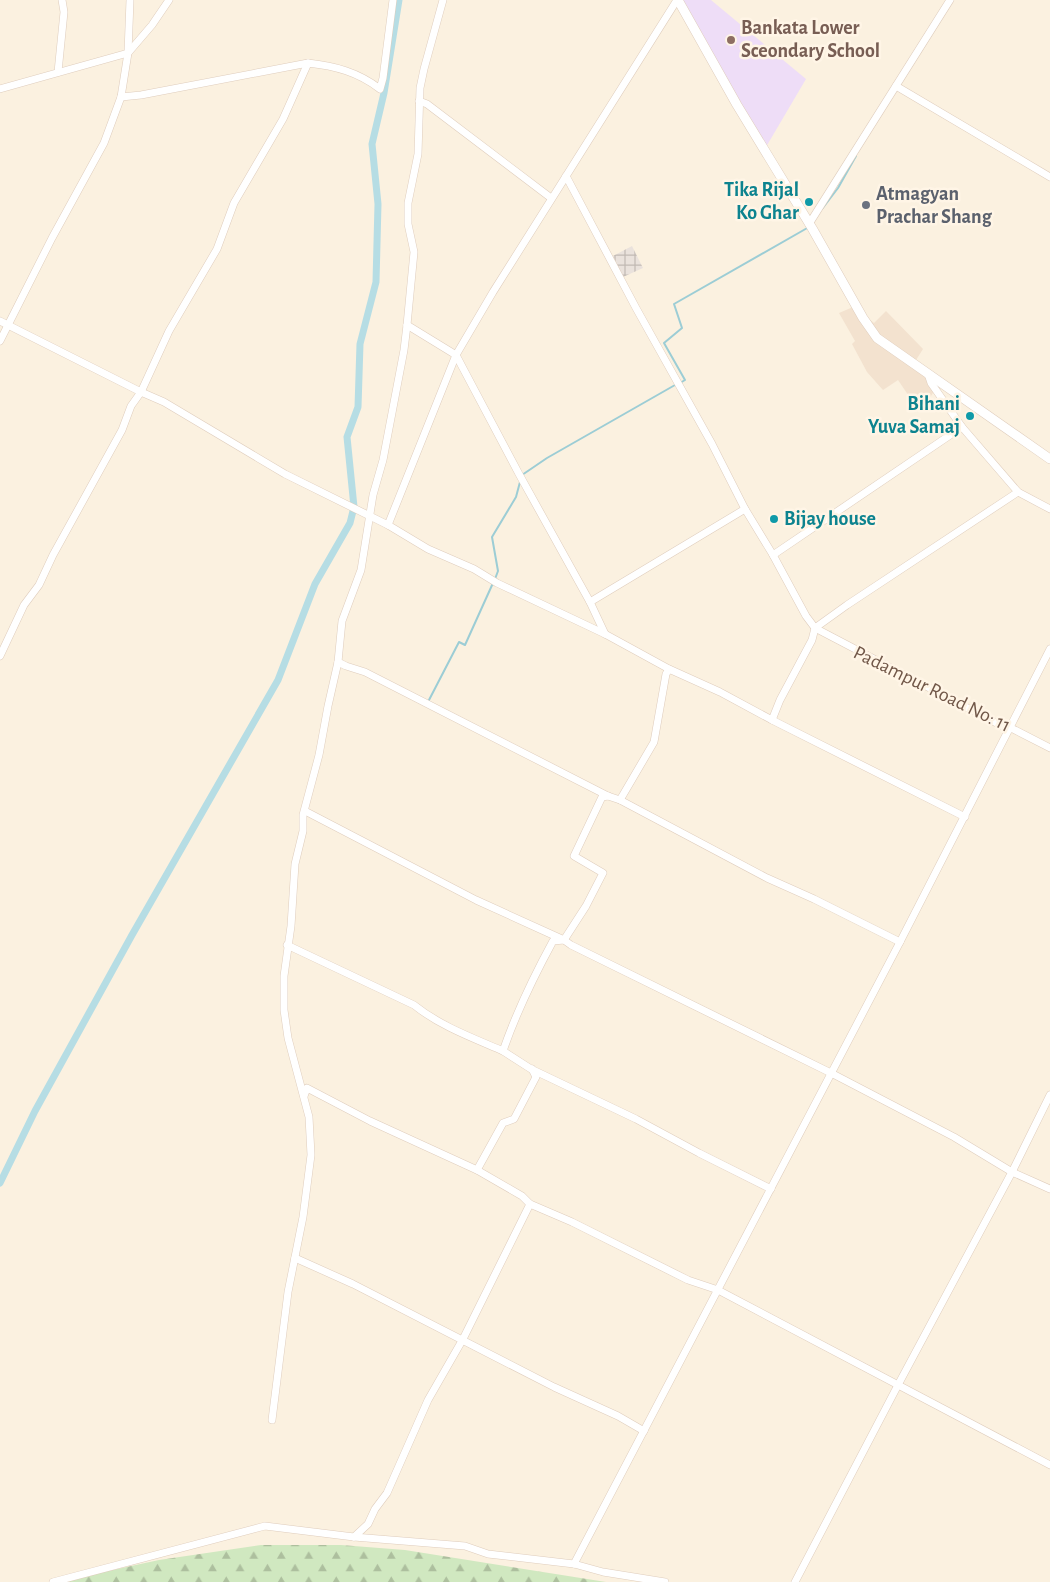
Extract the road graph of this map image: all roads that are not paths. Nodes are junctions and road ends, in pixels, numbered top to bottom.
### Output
1 (62, 0) edge
2 (130, 0) edge
3 (169, 0) edge
4 (393, 0) edge
5 (443, 0) edge
6 (677, 0) edge
7 (950, 0) edge
8 (128, 53) junction
9 (308, 63) junction
10 (58, 72) junction
11 (896, 86) junction
12 (0, 89) edge
13 (121, 97) junction
14 (419, 101) junction
15 (1050, 177) edge
16 (567, 179) junction
17 (551, 198) junction
18 (810, 226) junction
19 (0, 321) edge
20 (8, 325) junction
21 (407, 325) junction
22 (0, 341) edge
23 (456, 355) junction
24 (928, 374) junction
25 (141, 392) junction
26 (962, 427) junction
27 (1050, 459) edge
28 (1018, 492) junction
29 (745, 509) junction
30 (1050, 509) edge
31 (372, 517) junction
32 (388, 525) junction
33 (773, 555) junction
34 (590, 602) junction
35 (815, 628) junction
36 (605, 634) junction
37 (1050, 649) edge
38 (0, 656) edge
39 (338, 662) junction
40 (669, 669) junction
41 (772, 720) junction
42 (1009, 728) junction
43 (1050, 748) edge
44 (608, 796) junction
45 (620, 800) junction
46 (305, 811) junction
47 (965, 817) junction
48 (564, 940) junction
49 (900, 942) junction
50 (287, 945) junction
51 (503, 1051) junction
52 (531, 1069) junction
53 (831, 1073) junction
54 (1050, 1095) edge
55 (304, 1096) junction
56 (476, 1170) junction
57 (1012, 1172) junction
58 (771, 1189) junction
59 (1050, 1189) edge
60 (530, 1204) junction
61 (294, 1258) junction
62 (718, 1290) junction
63 (463, 1339) junction
64 (898, 1385) junction
65 (272, 1420) dead end
66 (644, 1431) junction
67 (1050, 1465) edge
68 (354, 1536) junction
69 (574, 1564) junction
70 (53, 1582) edge
71 (665, 1582) edge
72 (795, 1582) edge

1 - 10 street
2 - 8 street
3 - 8 street
4 - 9 street
5 - 14 street
6 - 16 street
6 - 18 street
7 - 11 street
8 - 10 street
8 - 13 street
9 - 13 street
9 - 25 street
10 - 12 street
11 - 15 street
11 - 18 street
13 - 20 street
14 - 17 street
14 - 21 street
16 - 17 street
16 - 29 street
17 - 23 street
18 - 24 street
19 - 20 street
20 - 22 street
20 - 25 street
21 - 23 street
21 - 31 street
23 - 32 street
23 - 34 street
24 - 26 street
24 - 27 street
25 - 31 street
25 - 38 street
26 - 28 street
26 - 33 street
28 - 30 street
28 - 35 street
29 - 33 street
29 - 34 street
31 - 32 street
31 - 39 street
32 - 36 street
33 - 35 street
34 - 36 street
35 - 41 street
35 - 42 street, Padampur Road No: 11
36 - 40 street
37 - 42 street
39 - 44 street
39 - 46 street
40 - 41 street
40 - 45 street
41 - 47 street
42 - 43 street, Padampur Road No: 11
42 - 47 street
44 - 45 street
44 - 48 street
45 - 49 street
46 - 48 street
46 - 50 street
47 - 49 street
48 - 51 street
48 - 53 street
49 - 53 street
50 - 51 street
50 - 55 street
51 - 52 street
52 - 56 street
52 - 58 street
53 - 57 street
53 - 58 street
54 - 57 street
55 - 56 street
55 - 61 street
56 - 60 street
57 - 59 street
57 - 64 street
58 - 62 street
60 - 62 street
60 - 63 street
61 - 63 street
61 - 65 street
62 - 64 street
62 - 66 street
63 - 66 street
63 - 68 street
64 - 67 street
64 - 72 street
66 - 69 street
68 - 69 street
68 - 70 street
69 - 71 street

